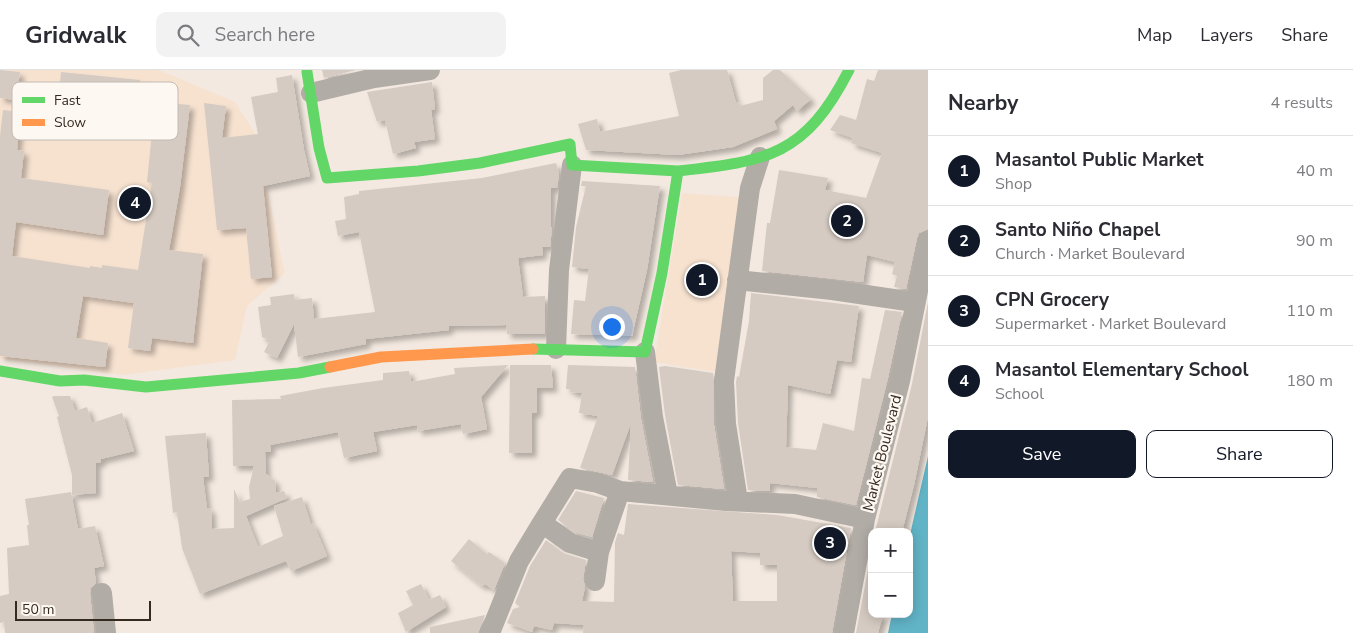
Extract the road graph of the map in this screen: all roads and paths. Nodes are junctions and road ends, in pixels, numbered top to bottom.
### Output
1 (430, 70) edge
2 (849, 70) edge
3 (307, 72) dead end
4 (311, 93) junction
5 (760, 157) junction
6 (572, 165) junction
7 (678, 172) junction
8 (928, 241) edge
9 (738, 280) junction
10 (914, 302) junction
11 (556, 349) junction
12 (645, 352) junction
13 (0, 371) edge
14 (620, 491) junction
15 (668, 495) junction
16 (738, 501) junction
17 (865, 519) junction
18 (542, 523) junction
19 (599, 552) junction
20 (595, 581) dead end
21 (102, 592) dead end
22 (106, 633) edge
23 (490, 633) edge
24 (844, 633) edge

1 - 4 street
2 - 5 main road
3 - 4 main road
4 - 6 main road
5 - 7 main road
5 - 9 street
6 - 7 main road
6 - 11 street
7 - 12 main road
8 - 10 street, Market Boulevard
9 - 10 street
9 - 16 street
10 - 17 street, Market Boulevard
11 - 12 main road
11 - 13 main road
12 - 15 street
14 - 15 street
14 - 18 street
14 - 19 street
15 - 16 street
16 - 17 street
17 - 24 street, Market Boulevard
18 - 19 street
18 - 23 street
19 - 20 street
21 - 22 street

